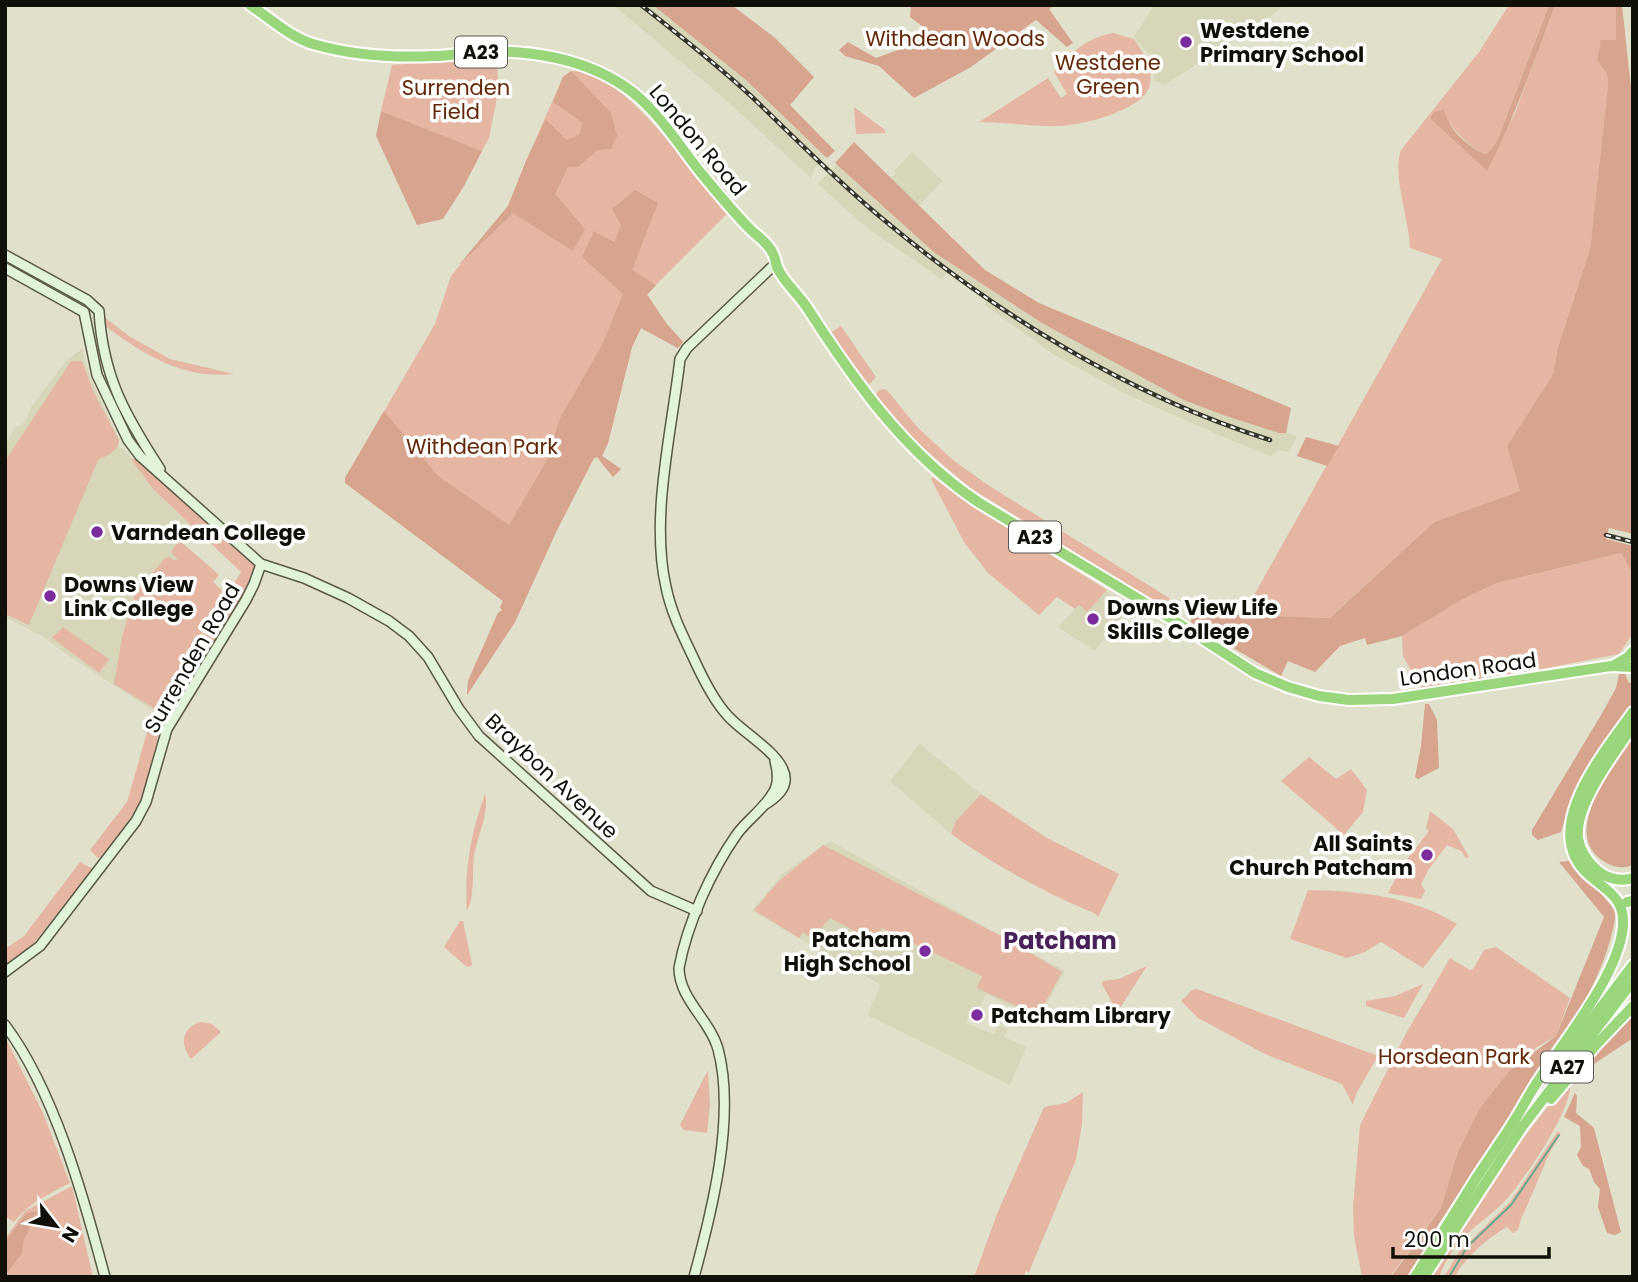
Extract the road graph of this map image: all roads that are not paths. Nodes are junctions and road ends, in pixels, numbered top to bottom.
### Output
1 (250, 5) edge
2 (5, 255) edge
3 (775, 264) junction
4 (5, 268) edge
5 (93, 306) junction
6 (85, 316) junction
7 (100, 324) junction
8 (165, 476) junction
9 (261, 564) junction
10 (1632, 651) edge
11 (1633, 664) edge
12 (1611, 666) junction
13 (1633, 712) edge
14 (1633, 726) edge
15 (1629, 879) edge
16 (1625, 899) edge
17 (697, 911) junction
18 (1633, 965) edge
19 (5, 972) edge
20 (1633, 981) edge
21 (1633, 1006) edge
22 (5, 1025) edge
23 (1511, 1126) junction
24 (1504, 1154) junction
25 (105, 1277) edge
26 (694, 1277) edge
27 (1415, 1277) edge
28 (1424, 1277) edge

1 - 3 highway, London Road / A23
2 - 5 street
3 - 12 highway, London Road / A23
3 - 17 street
4 - 6 street
5 - 6 street
5 - 7 street, Surrenden Road
6 - 7 street
6 - 8 street, Surrenden Road
7 - 8 street, Surrenden Road
8 - 9 street, Surrenden Road
9 - 17 street, Braybon Avenue
9 - 19 street, Surrenden Road
10 - 11 highway
10 - 12 highway, London Road / A23
11 - 12 highway, London Road / A23
13 - 16 highway
14 - 15 highway
15 - 16 highway
16 - 23 highway, A27
17 - 26 street
18 - 23 highway, A27
20 - 24 highway, A27
21 - 24 highway, A27
22 - 25 street
23 - 27 highway, A27
24 - 28 highway, A27

